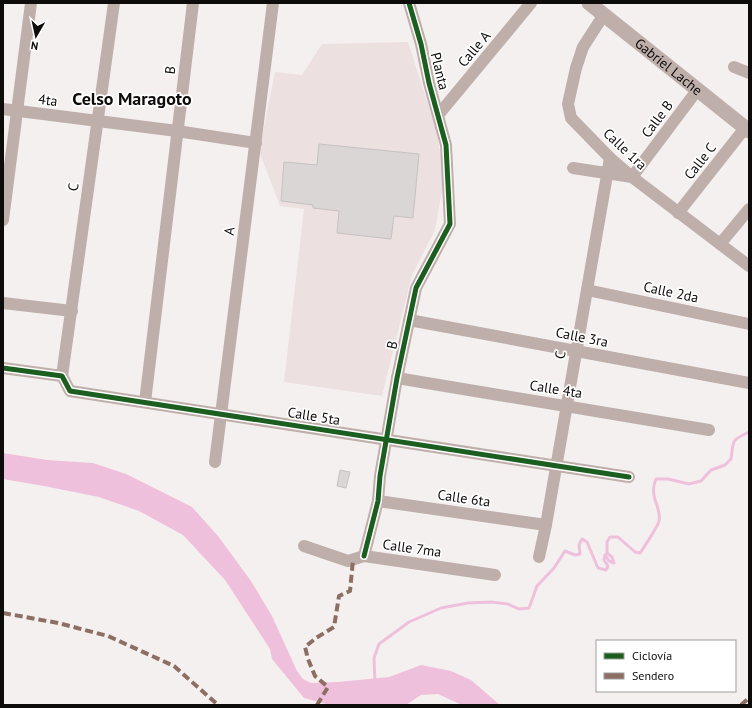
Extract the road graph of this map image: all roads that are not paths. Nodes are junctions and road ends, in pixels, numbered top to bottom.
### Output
1 (31, 3) edge
2 (114, 3) edge
3 (193, 3) edge
4 (273, 3) edge
5 (409, 3) edge
6 (531, 3) edge
7 (589, 3) edge
8 (603, 16) junction
9 (734, 67) dead end
10 (749, 73) edge
11 (698, 90) junction
12 (3, 109) edge
13 (17, 111) junction
14 (439, 114) junction
15 (98, 121) junction
16 (747, 129) edge
17 (177, 131) junction
18 (256, 143) junction
19 (446, 145) joint
20 (610, 158) junction
21 (573, 168) dead end
22 (607, 174) junction
23 (632, 177) junction
24 (749, 209) edge
25 (678, 213) junction
26 (3, 220) edge
27 (720, 244) junction
28 (749, 266) edge
29 (586, 290) junction
30 (3, 303) edge
31 (72, 311) junction
32 (409, 320) junction
33 (749, 324) edge
34 (576, 351) junction
35 (3, 368) edge
36 (62, 376) junction
37 (397, 378) junction
38 (749, 383) edge
39 (144, 402) junction
40 (566, 406) junction
41 (221, 414) junction
42 (709, 430) dead end
43 (387, 440) junction
44 (215, 462) dead end
45 (556, 466) junction
46 (629, 477) dead end
47 (378, 501) junction
48 (546, 525) junction
49 (304, 546) dead end
50 (364, 556) junction
51 (539, 557) dead end
52 (495, 575) dead end

1 - 13 street
2 - 15 street, C
3 - 17 street, B
4 - 18 street, A
5 - 14 street, Planta
6 - 14 street, Calle A
7 - 8 street, Gabriel Lache
8 - 11 street, Gabriel Lache
8 - 20 street, Calle 1ra
9 - 10 street
11 - 16 street, Gabriel Lache
11 - 23 street, Calle B
12 - 13 street, 4ta
13 - 15 street, 4ta
13 - 26 street
14 - 19 street, Planta
15 - 17 street, 4ta
15 - 31 street, C
16 - 25 street, Calle C
17 - 18 street, 4ta
17 - 39 street, B
18 - 41 street, A
19 - 32 street, B
20 - 22 street, C
20 - 23 street, Calle 1ra
21 - 22 street
22 - 23 street
22 - 29 street, C
23 - 25 street, Calle 1ra
24 - 27 street
25 - 27 street, Calle 1ra
27 - 28 street, Calle 1ra
29 - 33 street, Calle 2da
29 - 34 street, C
30 - 31 street
31 - 36 street, C
32 - 34 street, Calle 3ra
32 - 37 street, B
34 - 38 street, Calle 3ra
34 - 40 street, C
35 - 36 street
36 - 39 street, Calle 5ta
37 - 40 street, Calle 4ta
37 - 43 street, B
39 - 41 street, Calle 5ta
40 - 42 street, Calle 4ta
40 - 45 street, C
41 - 43 street, Calle 5ta
41 - 44 street, A
43 - 45 street, Calle 5ta
43 - 47 street, B
45 - 46 street, Calle 5ta
45 - 48 street, C
47 - 48 street, Calle 6ta
47 - 50 street, B
48 - 51 street, C
49 - 50 street, Calle 7ma
50 - 52 street, Calle 7ma

